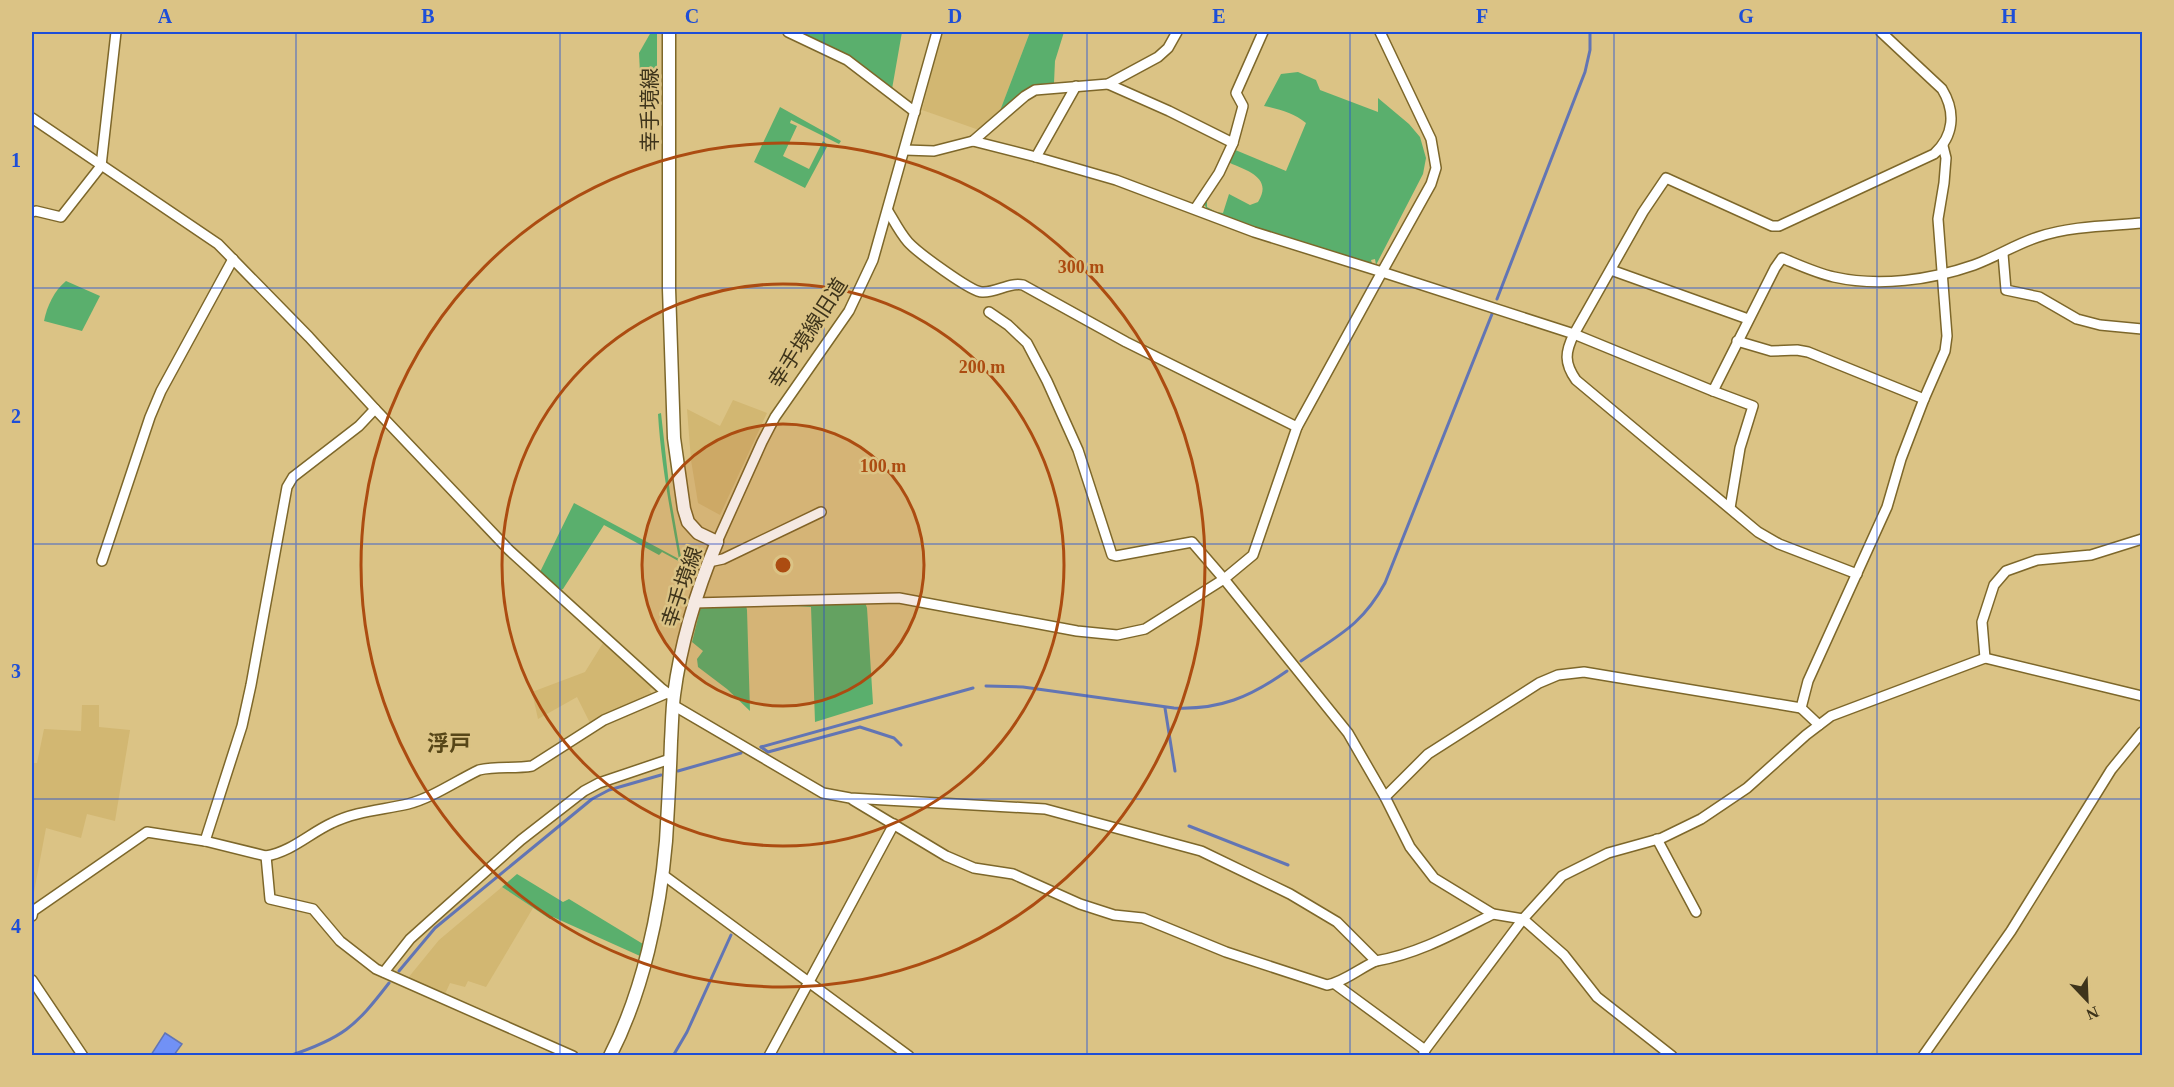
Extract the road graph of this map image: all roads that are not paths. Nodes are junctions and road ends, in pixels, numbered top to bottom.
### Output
1 (116, 32) edge
2 (669, 32) edge
3 (788, 32) edge
4 (937, 32) edge
5 (1177, 32) edge
6 (1263, 32) edge
7 (1380, 32) edge
8 (1881, 32) edge
9 (1108, 84) junction
10 (1076, 86) junction
11 (915, 112) junction
12 (32, 118) edge
13 (973, 141) junction
14 (1233, 142) junction
15 (1943, 146) junction
16 (905, 150) junction
17 (1036, 157) junction
18 (101, 166) junction
19 (1196, 208) junction
20 (888, 211) junction
21 (32, 212) edge
22 (2142, 223) edge
23 (2003, 254) junction
24 (233, 258) junction
25 (1611, 270) junction
26 (1382, 272) junction
27 (1941, 274) junction
28 (989, 312) dead end
29 (1748, 319) junction
30 (2142, 329) edge
31 (1574, 334) junction
32 (1737, 341) junction
33 (1713, 391) junction
34 (1924, 399) junction
35 (375, 410) junction
36 (1297, 427) junction
37 (1730, 508) junction
38 (821, 512) dead end
39 (2142, 539) edge
40 (717, 542) junction
41 (102, 561) dead end
42 (709, 562) junction
43 (1857, 574) junction
44 (1224, 579) junction
45 (693, 603) junction
46 (1985, 658) junction
47 (2142, 696) edge
48 (671, 698) junction
49 (1801, 708) junction
50 (1818, 725) junction
51 (2142, 732) edge
52 (670, 759) junction
53 (1385, 797) junction
54 (850, 798) junction
55 (894, 824) junction
56 (1657, 839) junction
57 (205, 841) junction
58 (266, 856) junction
59 (662, 873) junction
60 (1696, 912) dead end
61 (1493, 914) junction
62 (32, 916) edge
63 (1523, 920) junction
64 (1376, 961) junction
65 (384, 972) junction
66 (32, 980) edge
67 (808, 982) junction
68 (1335, 984) junction
69 (1424, 1053) edge
70 (83, 1056) edge
71 (573, 1056) edge
72 (610, 1056) edge
73 (769, 1056) edge
74 (909, 1056) edge
75 (1672, 1056) edge
76 (1923, 1056) edge

1 - 18 street
2 - 40 main road, 幸手境線
3 - 11 street
4 - 11 street, 幸手境線旧道
5 - 9 street
6 - 14 street
7 - 26 street
8 - 15 street
9 - 10 street
9 - 14 street
10 - 13 street
10 - 17 street
11 - 16 street, 幸手境線旧道
12 - 18 street
13 - 16 street
13 - 17 street
14 - 19 street
15 - 25 street
15 - 27 street
16 - 20 street, 幸手境線旧道
17 - 19 street
18 - 21 street
18 - 24 street
19 - 26 street
20 - 36 street
20 - 40 street, 幸手境線旧道
22 - 23 street
23 - 27 street
23 - 30 street
24 - 35 street
24 - 41 street
25 - 29 street
25 - 31 street
26 - 31 street
26 - 36 street
27 - 29 street
27 - 34 street
28 - 44 street
29 - 32 street
31 - 33 street
31 - 37 street
32 - 33 street
32 - 34 street
33 - 37 street
34 - 43 street
35 - 48 street
35 - 57 street
36 - 44 street
37 - 43 street
38 - 42 street
39 - 46 street
40 - 42 main road, 幸手境線
42 - 45 main road, 幸手境線
43 - 49 street
44 - 45 street
44 - 53 street
45 - 48 main road, 幸手境線
46 - 47 street
46 - 50 street
48 - 52 main road, 幸手境線
48 - 54 street
48 - 58 street
49 - 50 street
49 - 53 street
50 - 56 street
51 - 76 street
52 - 59 main road, 幸手境線
52 - 65 street
53 - 61 street
54 - 55 street
54 - 64 street
55 - 67 street
55 - 68 street
56 - 60 street
56 - 63 street
57 - 58 street
57 - 62 street
58 - 65 street
59 - 67 street
59 - 72 main road, 幸手境線
61 - 63 street
61 - 64 street
63 - 69 street
63 - 75 street
64 - 68 street
65 - 71 street
66 - 70 street
67 - 73 street
67 - 74 street
68 - 69 street

